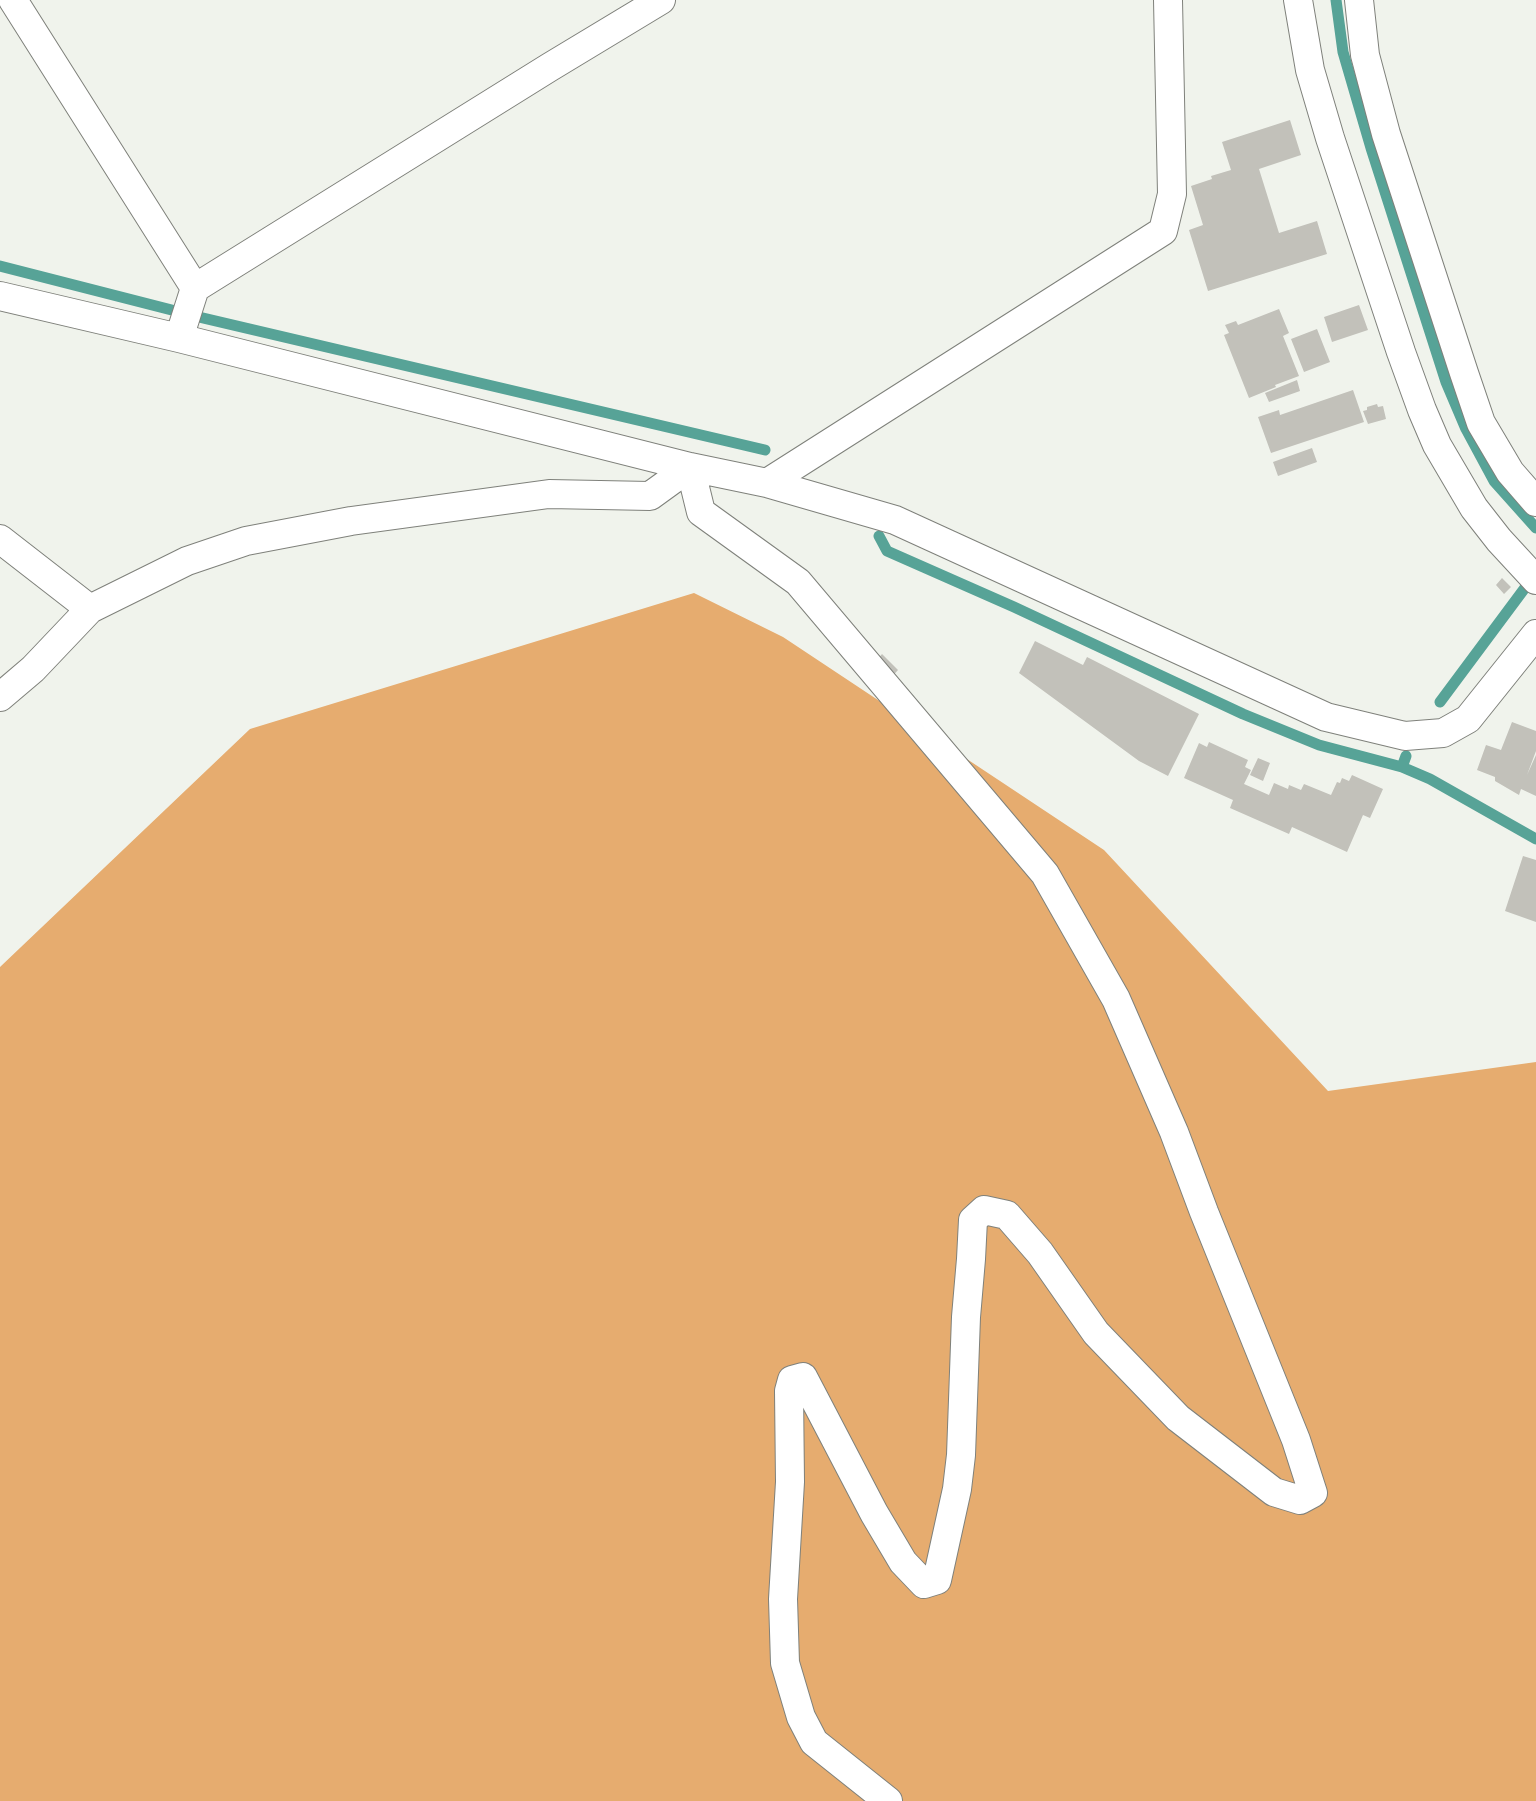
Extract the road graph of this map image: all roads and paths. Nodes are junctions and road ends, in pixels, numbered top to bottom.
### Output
1 (12, 0) edge
2 (661, 0) edge
3 (1168, 0) edge
4 (1298, 0) edge
5 (1359, 0) edge
6 (0, 296) edge
7 (187, 313) junction
8 (690, 467) junction
9 (767, 483) junction
10 (1536, 502) edge
11 (0, 539) edge
12 (1531, 575) edge
13 (90, 609) junction
14 (1536, 634) edge
15 (0, 696) edge
16 (888, 1801) edge

1 - 7 street
2 - 7 street
3 - 9 street
4 - 12 street
5 - 10 street
6 - 7 street
7 - 8 street
8 - 9 street
8 - 13 street
8 - 16 street
9 - 14 street
11 - 13 street
13 - 15 street

